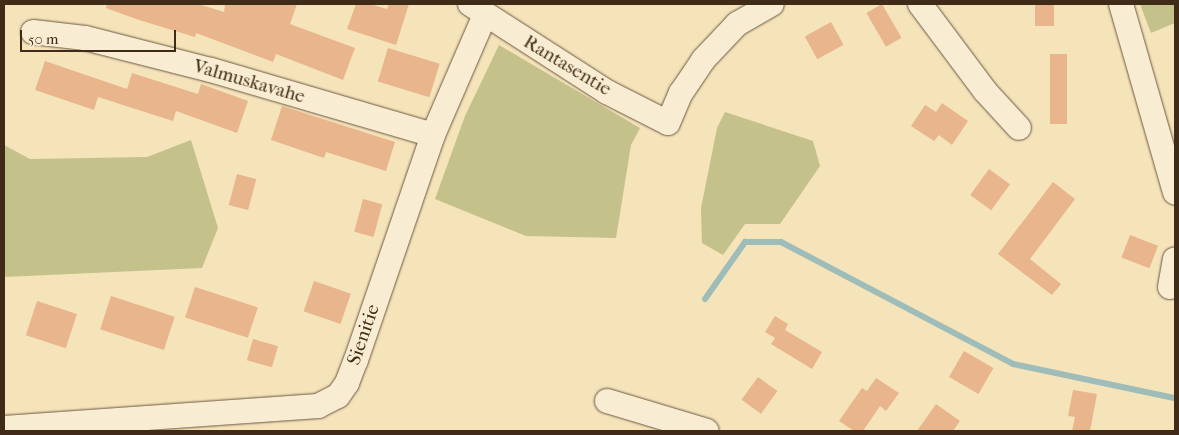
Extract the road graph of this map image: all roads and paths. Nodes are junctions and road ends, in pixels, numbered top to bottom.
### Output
1 (772, 4) edge
2 (920, 4) edge
3 (1121, 4) edge
4 (477, 9) edge
5 (34, 32) dead end
6 (1019, 128) dead end
7 (433, 135) junction
8 (1175, 192) edge
9 (1175, 259) edge
10 (1170, 286) dead end
11 (607, 401) dead end
12 (64, 427) edge
13 (4, 428) edge
14 (707, 431) edge

1 - 4 street, Rantasentie
2 - 6 street
3 - 8 street
4 - 7 street, Sienitie
5 - 7 street, Valmuskavahe
7 - 12 street, Sienitie
9 - 10 street
11 - 14 street
12 - 13 street, Sienitie

